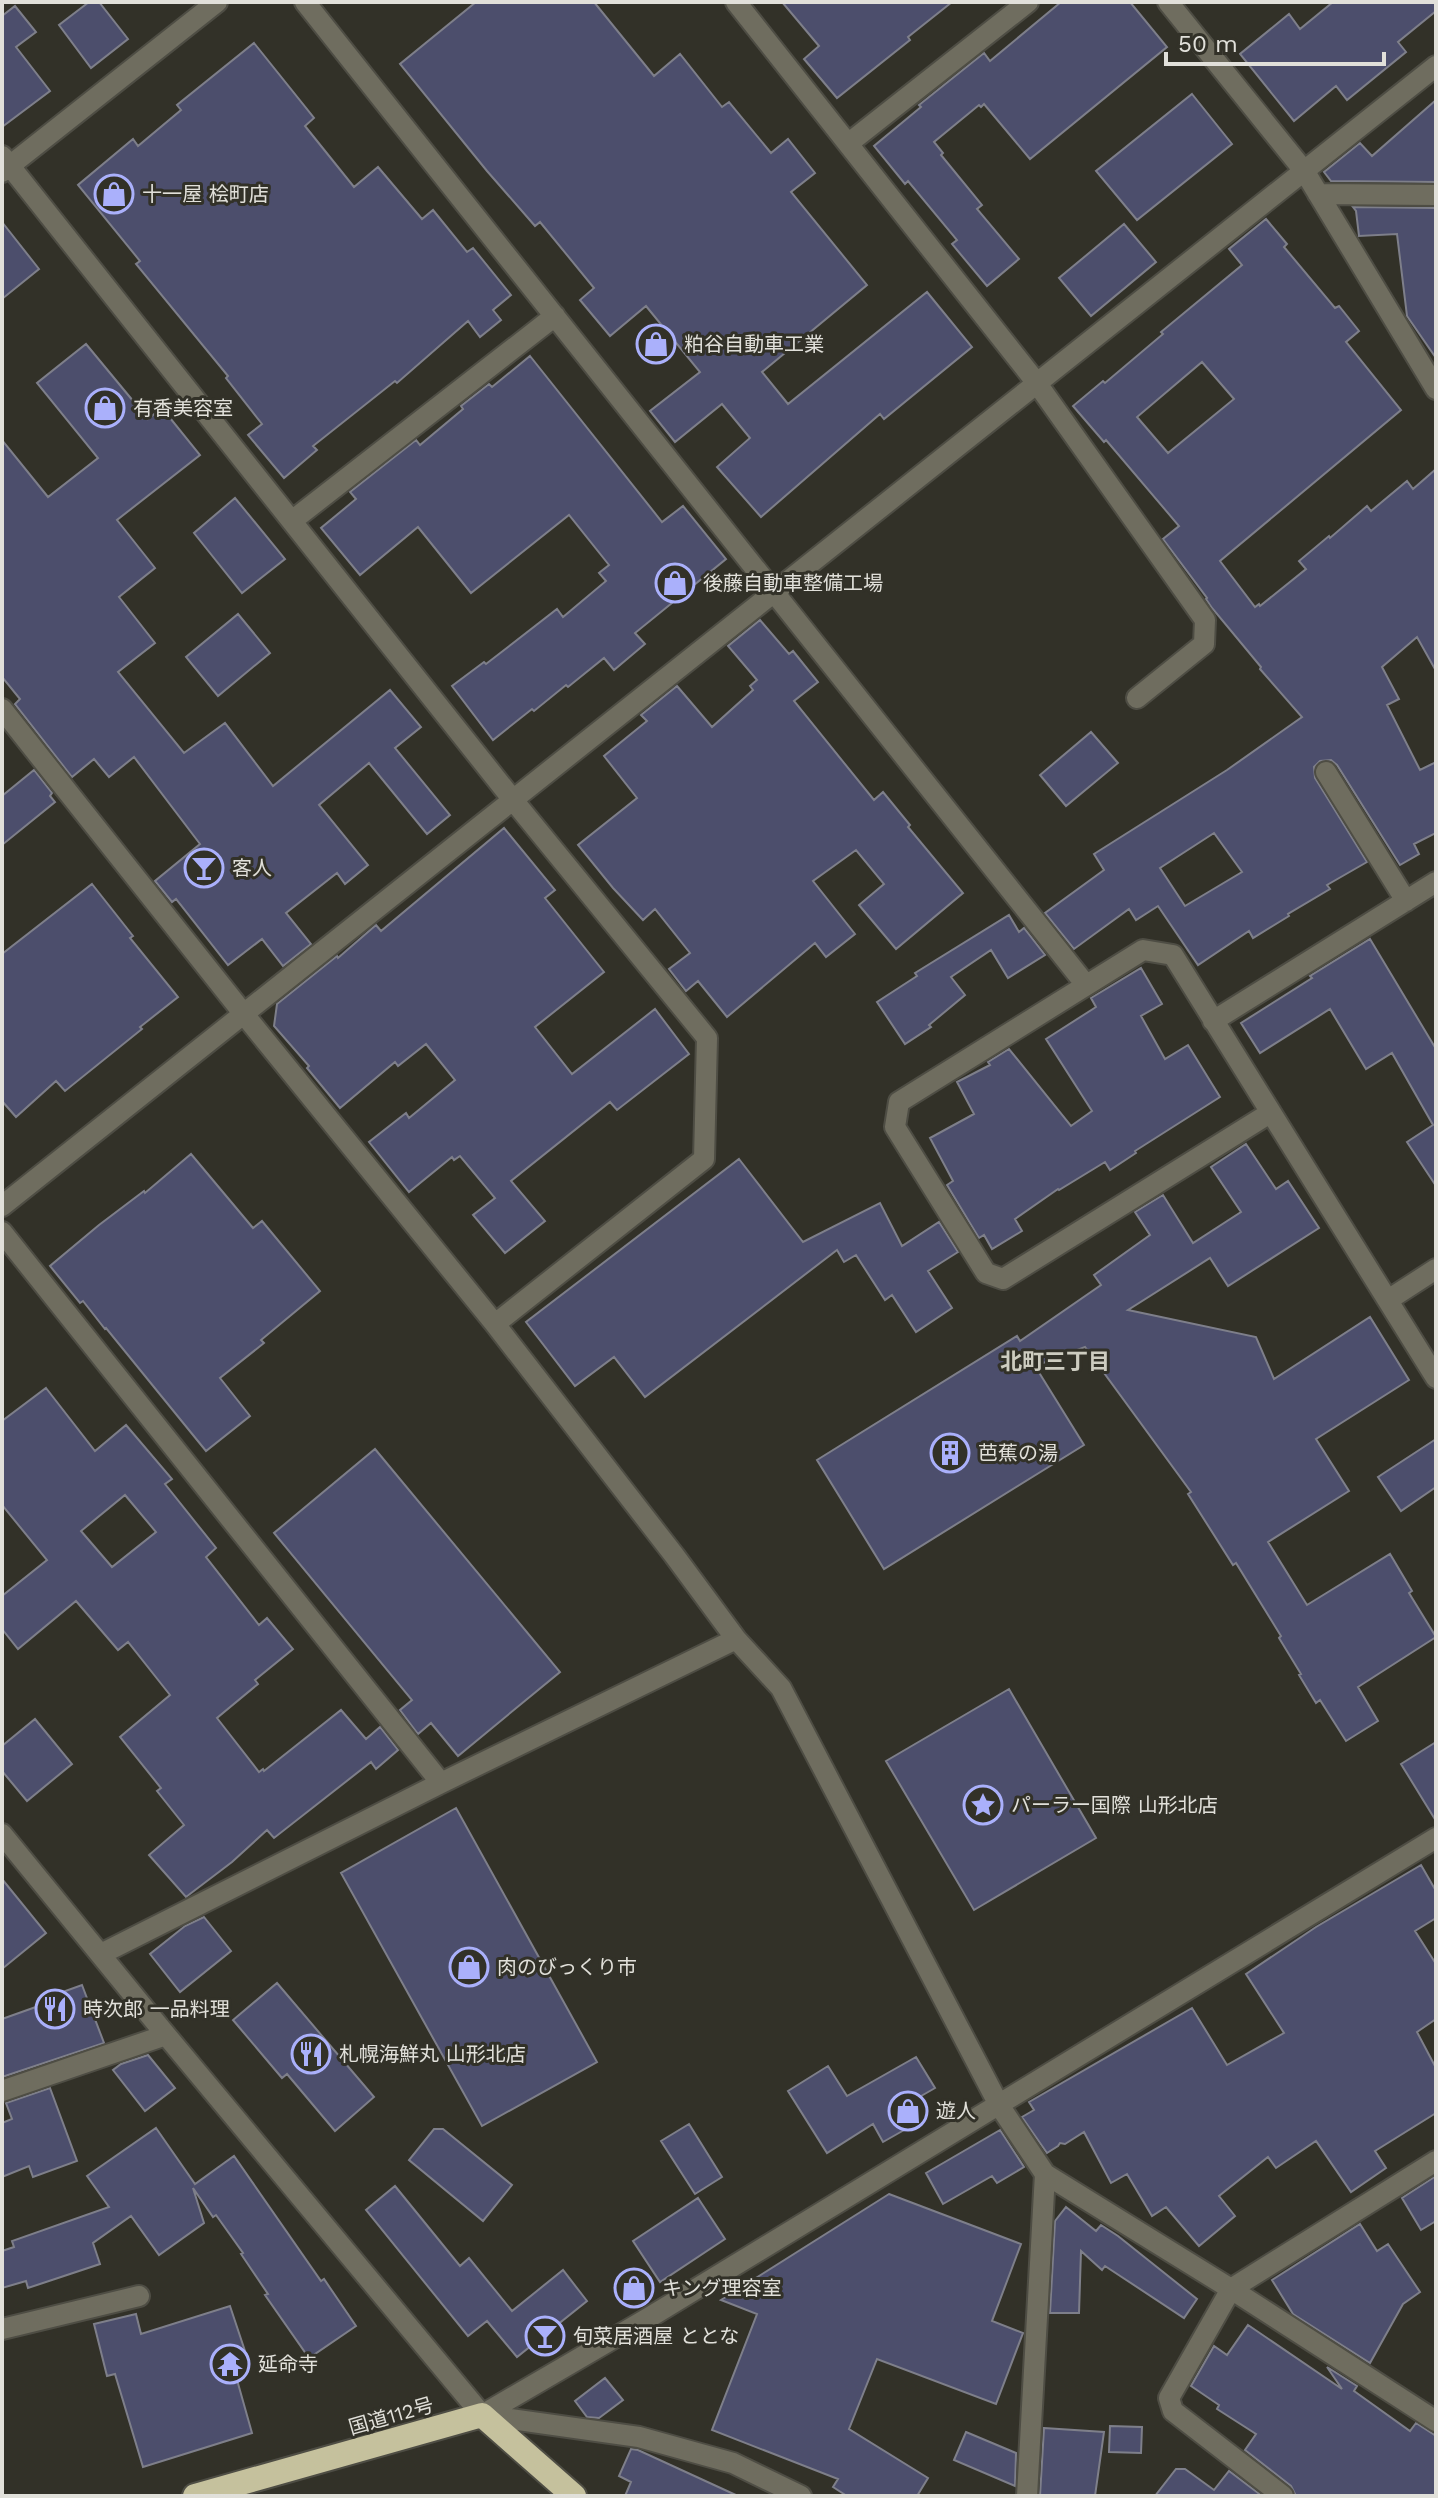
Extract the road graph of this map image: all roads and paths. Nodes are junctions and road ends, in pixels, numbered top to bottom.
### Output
1 (217, 2) edge
2 (305, 2) edge
3 (736, 2) edge
4 (1028, 2) edge
5 (1168, 2) edge
6 (1436, 66) edge
7 (849, 143) junction
8 (5, 165) edge
9 (1305, 172) junction
10 (1318, 194) junction
11 (1436, 195) edge
12 (555, 316) junction
13 (1036, 382) junction
14 (1436, 389) edge
15 (293, 520) junction
16 (775, 592) junction
17 (1137, 698) dead end
18 (2, 709) edge
19 (1326, 772) dead end
20 (513, 800) junction
21 (1436, 882) edge
22 (1406, 901) junction
23 (1086, 985) junction
24 (243, 1013) junction
25 (1213, 1021) junction
26 (1270, 1113) junction
27 (2, 1206) edge
28 (2, 1232) edge
29 (1436, 1269) edge
30 (1388, 1300) junction
31 (495, 1324) junction
32 (1436, 1378) edge
33 (736, 1639) junction
34 (441, 1783) junction
35 (2, 1834) edge
36 (1436, 1838) edge
37 (101, 1954) junction
38 (166, 2035) junction
39 (2, 2091) edge
40 (999, 2105) junction
41 (1436, 2161) edge
42 (1045, 2174) junction
43 (1231, 2289) junction
44 (139, 2296) dead end
45 (2, 2329) edge
46 (482, 2415) junction
47 (1436, 2421) edge
48 (195, 2496) edge
49 (574, 2496) edge
50 (801, 2496) edge
51 (1027, 2496) edge
52 (1283, 2496) edge

1 - 8 street
2 - 12 street
3 - 7 street
4 - 7 street
5 - 9 street
6 - 9 street
7 - 13 street
8 - 15 street
9 - 10 street
9 - 13 street
10 - 11 street
10 - 14 street
12 - 15 street
12 - 16 street
13 - 16 street
13 - 17 street
15 - 20 street
16 - 20 street
16 - 23 street
18 - 24 street
19 - 22 street
20 - 24 street
20 - 31 street
21 - 22 street
22 - 25 street
23 - 25 street
23 - 26 street
24 - 27 street
24 - 31 street
25 - 26 street
26 - 30 street
28 - 34 street
29 - 30 street
30 - 32 street
31 - 33 street
33 - 34 street
33 - 40 street
34 - 37 street
35 - 37 street
36 - 40 street
37 - 38 street
38 - 39 street
38 - 46 street
40 - 42 street
40 - 46 street
41 - 43 street
42 - 43 street
42 - 51 street
43 - 47 street
43 - 52 street
44 - 45 street
46 - 48 highway, 国道112号
46 - 49 highway
46 - 50 street

